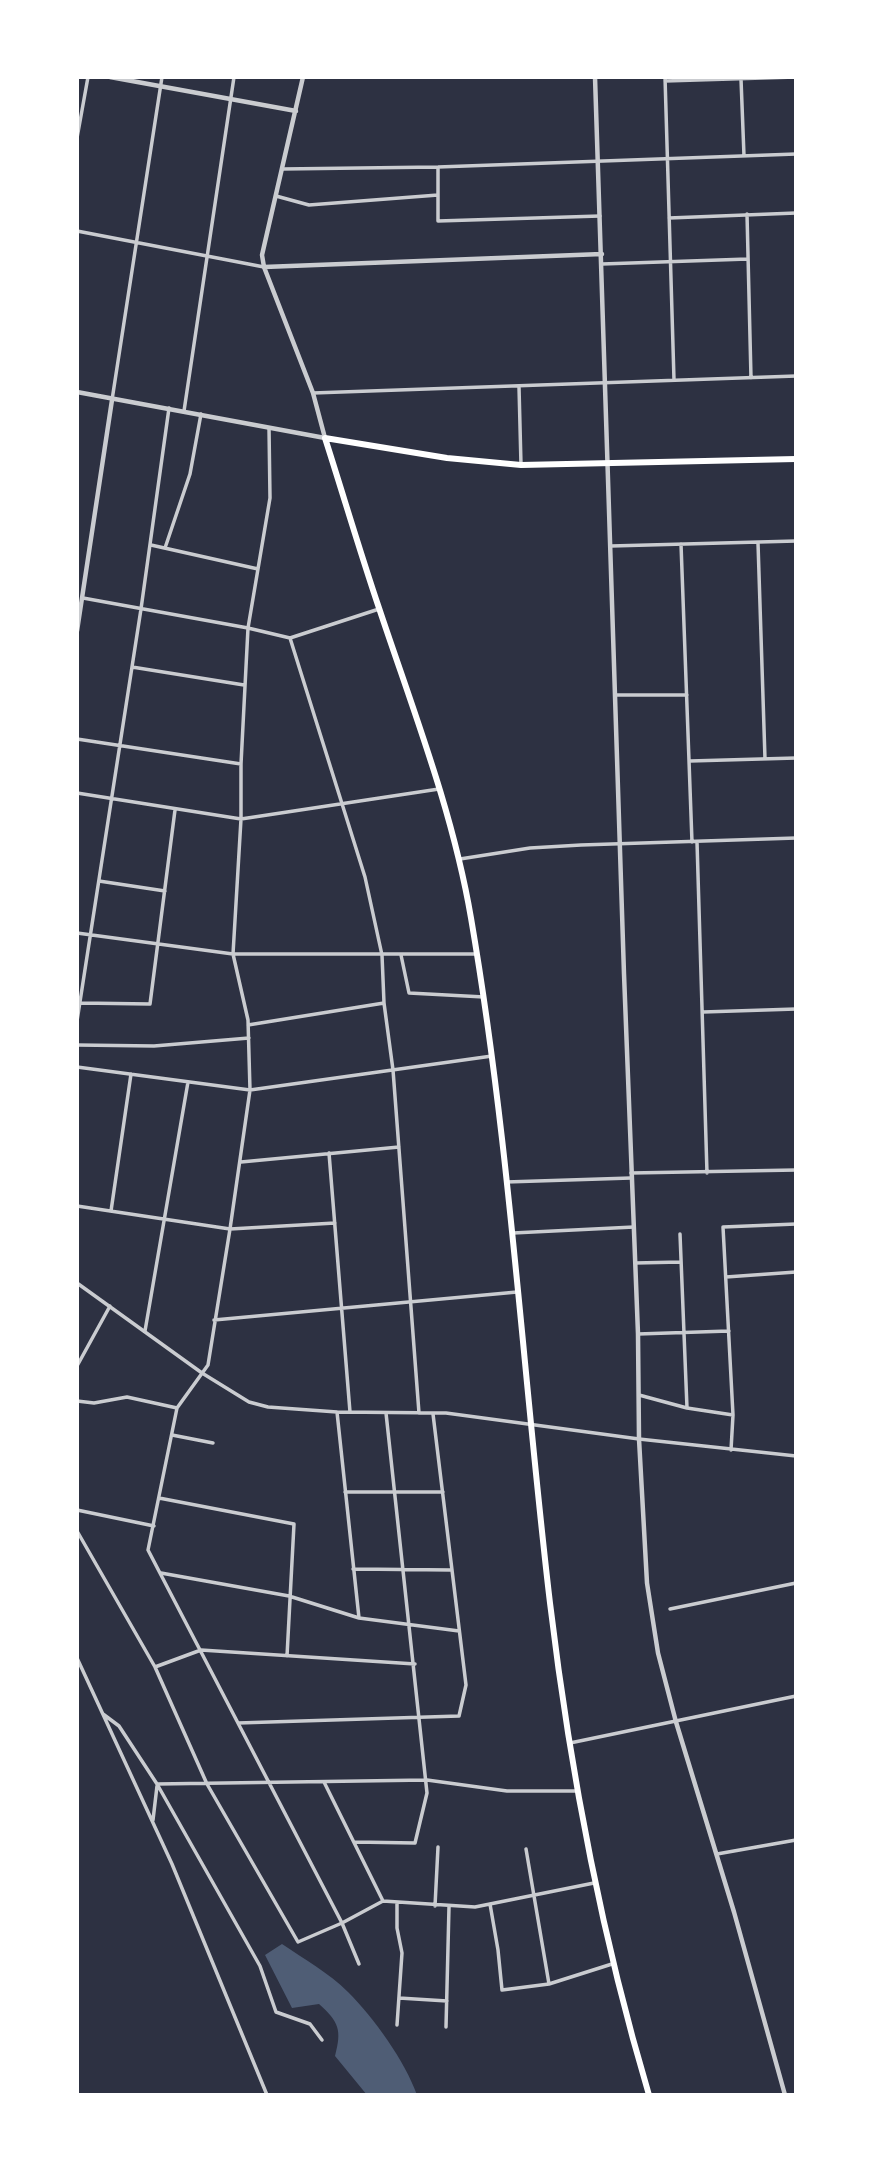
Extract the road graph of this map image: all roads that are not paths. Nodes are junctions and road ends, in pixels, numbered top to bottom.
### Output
1 (88, 77) edge
2 (110, 77) edge
3 (162, 77) edge
4 (234, 77) edge
5 (303, 77) edge
6 (596, 77) edge
7 (796, 78) edge
8 (665, 79) edge
9 (741, 79) junction
10 (161, 86) junction
11 (231, 99) junction
12 (296, 111) junction
13 (77, 138) edge
14 (796, 154) edge
15 (744, 156) junction
16 (668, 159) junction
17 (598, 161) junction
18 (438, 167) junction
19 (282, 169) junction
20 (438, 195) junction
21 (276, 196) junction
22 (796, 213) edge
23 (747, 214) junction
24 (600, 216) junction
25 (669, 218) junction
26 (77, 231) edge
27 (136, 242) junction
28 (602, 254) junction
29 (207, 256) junction
30 (748, 259) junction
31 (670, 263) junction
32 (602, 264) junction
33 (264, 267) junction
34 (796, 376) edge
35 (751, 378) junction
36 (674, 380) junction
37 (605, 384) junction
38 (519, 387) junction
39 (77, 392) edge
40 (313, 393) junction
41 (112, 400) junction
42 (169, 408) junction
43 (184, 411) junction
44 (201, 414) junction
45 (269, 428) junction
46 (326, 438) junction
47 (796, 459) edge
48 (607, 463) junction
49 (521, 465) junction
50 (796, 541) edge
51 (758, 543) junction
52 (681, 544) junction
53 (150, 545) junction
54 (611, 546) junction
55 (165, 548) junction
56 (258, 569) junction
57 (83, 598) junction
58 (141, 609) junction
59 (379, 609) junction
60 (248, 628) junction
61 (77, 631) edge
62 (290, 638) junction
63 (132, 667) junction
64 (245, 685) junction
65 (615, 695) junction
66 (687, 695) junction
67 (77, 739) edge
68 (120, 746) junction
69 (796, 758) edge
70 (765, 759) junction
71 (689, 761) junction
72 (241, 764) junction
73 (439, 789) junction
74 (77, 793) edge
75 (112, 799) junction
76 (342, 802) junction
77 (175, 810) junction
78 (241, 819) junction
79 (796, 838) edge
80 (694, 842) junction
81 (620, 844) junction
82 (458, 859) junction
83 (99, 881) junction
84 (165, 891) junction
85 (77, 933) edge
86 (91, 934) junction
87 (159, 943) junction
88 (233, 954) junction
89 (477, 954) junction
90 (382, 955) junction
91 (401, 955) junction
92 (484, 997) junction
93 (80, 1003) junction
94 (384, 1003) junction
95 (796, 1009) edge
96 (703, 1012) junction
97 (77, 1021) edge
98 (248, 1025) junction
99 (249, 1038) junction
100 (77, 1045) edge
101 (492, 1056) junction
102 (77, 1067) edge
103 (393, 1070) junction
104 (131, 1074) junction
105 (188, 1082) junction
106 (250, 1090) junction
107 (399, 1147) junction
108 (329, 1153) junction
109 (240, 1162) junction
110 (796, 1170) edge
111 (707, 1172) junction
112 (631, 1175) junction
113 (506, 1182) junction
114 (77, 1206) edge
115 (111, 1211) junction
116 (165, 1220) junction
117 (335, 1223) junction
118 (796, 1224) edge
119 (634, 1227) junction
120 (230, 1229) junction
121 (511, 1233) junction
122 (680, 1234) dead end
123 (681, 1262) junction
124 (635, 1263) junction
125 (796, 1272) edge
126 (726, 1277) junction
127 (77, 1283) edge
128 (517, 1292) junction
129 (412, 1302) junction
130 (110, 1306) junction
131 (342, 1308) junction
132 (214, 1320) junction
133 (145, 1331) junction
134 (729, 1331) junction
135 (638, 1334) junction
136 (684, 1334) junction
137 (77, 1366) edge
138 (202, 1373) junction
139 (639, 1395) junction
140 (77, 1401) edge
141 (177, 1408) junction
142 (687, 1408) junction
143 (337, 1412) junction
144 (350, 1412) junction
145 (386, 1413) junction
146 (419, 1413) junction
147 (433, 1413) junction
148 (733, 1415) junction
149 (532, 1423) junction
150 (172, 1435) junction
151 (639, 1439) junction
152 (213, 1443) dead end
153 (731, 1450) junction
154 (796, 1456) edge
155 (345, 1492) junction
156 (395, 1492) junction
157 (443, 1492) junction
158 (159, 1498) junction
159 (77, 1510) edge
160 (154, 1526) junction
161 (77, 1531) edge
162 (353, 1569) junction
163 (403, 1570) junction
164 (451, 1570) junction
165 (160, 1573) junction
166 (796, 1583) edge
167 (289, 1595) junction
168 (670, 1609) dead end
169 (359, 1618) junction
170 (410, 1624) junction
171 (459, 1631) junction
172 (201, 1650) junction
173 (286, 1656) junction
174 (77, 1658) edge
175 (415, 1664) junction
176 (155, 1667) junction
177 (796, 1696) edge
178 (103, 1713) junction
179 (421, 1717) junction
180 (676, 1722) junction
181 (237, 1723) junction
182 (570, 1743) junction
183 (427, 1780) junction
184 (269, 1782) junction
185 (324, 1782) junction
186 (157, 1784) junction
187 (207, 1784) junction
188 (578, 1791) junction
189 (152, 1822) junction
190 (796, 1840) edge
191 (354, 1842) junction
192 (438, 1847) dead end
193 (526, 1849) dead end
194 (717, 1854) junction
195 (594, 1883) junction
196 (535, 1895) junction
197 (383, 1901) junction
198 (397, 1903) junction
199 (490, 1904) junction
200 (435, 1906) junction
201 (449, 1907) junction
202 (342, 1923) junction
203 (612, 1964) junction
204 (359, 1965) dead end
205 (550, 1984) junction
206 (399, 1998) junction
207 (447, 2001) junction
208 (397, 2025) dead end
209 (446, 2027) dead end
210 (322, 2040) dead end
211 (267, 2095) edge
212 (649, 2095) edge
213 (785, 2095) edge

1 - 13 street
2 - 10 street
3 - 10 street
4 - 11 street
5 - 12 street
6 - 17 street
7 - 9 street
8 - 9 street
8 - 16 street
9 - 15 street
10 - 11 street
10 - 27 street
11 - 12 street
11 - 29 street
12 - 19 street
14 - 15 street
15 - 16 street
16 - 17 street
16 - 25 street
17 - 18 street
17 - 24 street
18 - 19 street
18 - 20 street
19 - 21 street
20 - 21 street
20 - 24 street
21 - 33 street
22 - 23 street
23 - 25 street
23 - 30 street
24 - 28 street
25 - 31 street
26 - 27 street
27 - 29 street
27 - 41 street
28 - 32 street
28 - 33 street
29 - 33 street
29 - 43 street
30 - 31 street
30 - 35 street
31 - 32 street
31 - 36 street
32 - 37 street
33 - 40 street
34 - 35 street
35 - 36 street
36 - 37 street
37 - 38 street
37 - 48 street
38 - 40 street
38 - 49 street
39 - 41 street
40 - 46 street
41 - 42 street
41 - 57 street
42 - 43 street
42 - 53 street
43 - 44 street
44 - 45 street
44 - 55 street
45 - 46 street
45 - 56 street
46 - 49 main road
46 - 59 main road
47 - 48 main road
48 - 49 main road
48 - 54 street
50 - 51 street
51 - 52 street
51 - 70 street
52 - 54 street
52 - 66 street
53 - 55 street
53 - 58 street
54 - 65 street
55 - 56 street
56 - 60 street
57 - 58 street
57 - 61 street
58 - 60 street
58 - 63 street
59 - 62 street
59 - 73 main road
60 - 62 street
60 - 64 street
62 - 76 street
63 - 64 street
63 - 68 street
64 - 72 street
65 - 66 street
65 - 81 street
66 - 71 street
67 - 68 street
68 - 72 street
68 - 75 street
69 - 70 street
70 - 71 street
71 - 80 street
72 - 78 street
73 - 76 street
73 - 82 main road
74 - 75 street
75 - 77 street
75 - 83 street
76 - 78 street
76 - 90 street
77 - 78 street
77 - 84 street
78 - 88 street
79 - 80 street
80 - 81 street
80 - 96 street
81 - 82 street
81 - 112 street
82 - 89 main road
83 - 84 street
83 - 86 street
84 - 87 street
85 - 86 street
86 - 87 street
86 - 93 street
87 - 88 street
87 - 93 street
88 - 90 street
88 - 98 street
89 - 91 street
89 - 92 main road
90 - 91 street
90 - 94 street
91 - 92 street
92 - 101 main road
93 - 97 street
94 - 98 street
94 - 103 street
95 - 96 street
96 - 111 street
98 - 99 street
99 - 100 street
99 - 106 street
101 - 103 street
101 - 113 main road
102 - 104 street
103 - 106 street
103 - 107 street
104 - 105 street
104 - 115 street
105 - 106 street
105 - 116 street
106 - 109 street
107 - 108 street
107 - 129 street
108 - 109 street
108 - 117 street
109 - 120 street
110 - 111 street
111 - 112 street
112 - 113 street
112 - 119 street
113 - 121 main road
114 - 115 street
115 - 116 street
116 - 120 street
116 - 133 street
117 - 120 street
117 - 131 street
118 - 126 street
119 - 121 street
119 - 124 street
120 - 132 street
121 - 128 main road
122 - 123 street
123 - 124 street
123 - 136 street
124 - 135 street
125 - 126 street
126 - 134 street
127 - 130 street
128 - 129 street
128 - 149 main road
129 - 131 street
129 - 146 street
130 - 133 street
130 - 137 street
131 - 132 street
131 - 144 street
132 - 138 street
133 - 138 street
134 - 136 street
134 - 148 street
135 - 136 street
135 - 139 street
136 - 142 street
138 - 141 street
138 - 143 street
139 - 142 street
139 - 151 street
140 - 141 street
141 - 150 street
142 - 148 street
143 - 144 street
143 - 155 street
144 - 145 street
145 - 146 street
145 - 156 street
146 - 147 street
147 - 149 street
147 - 157 street
148 - 153 street
149 - 151 street
149 - 182 main road
150 - 152 street
150 - 158 street
151 - 153 street
151 - 180 street
153 - 154 street
155 - 156 street
155 - 162 street
156 - 157 street
156 - 163 street
157 - 164 street
158 - 160 street
158 - 167 street
159 - 160 street
160 - 165 street
161 - 176 street
162 - 163 street
162 - 169 street
163 - 164 street
163 - 170 street
164 - 171 street
165 - 167 street
165 - 172 street
166 - 168 street
167 - 169 street
167 - 173 street
169 - 170 street
170 - 171 street
170 - 175 street
171 - 179 street
172 - 173 street
172 - 176 street
172 - 181 street
173 - 175 street
174 - 178 street
175 - 179 street
176 - 187 street
177 - 180 street
178 - 186 street
178 - 189 street
179 - 181 street
179 - 183 street
180 - 182 street
180 - 194 street
181 - 184 street
182 - 188 main road
183 - 185 street
183 - 188 street
183 - 191 street
184 - 185 street
184 - 187 street
184 - 202 street
185 - 191 street
186 - 187 street
186 - 189 street
186 - 210 street
187 - 202 street
188 - 195 main road
189 - 211 street
190 - 194 street
191 - 197 street
192 - 200 street
193 - 196 street
194 - 213 street
195 - 196 street
195 - 203 main road
196 - 199 street
196 - 205 street
197 - 198 street
197 - 202 street
198 - 200 street
198 - 206 street
199 - 201 street
199 - 205 street
200 - 201 street
201 - 207 street
202 - 204 street
203 - 205 street
203 - 212 main road
206 - 207 street
206 - 208 street
207 - 209 street

